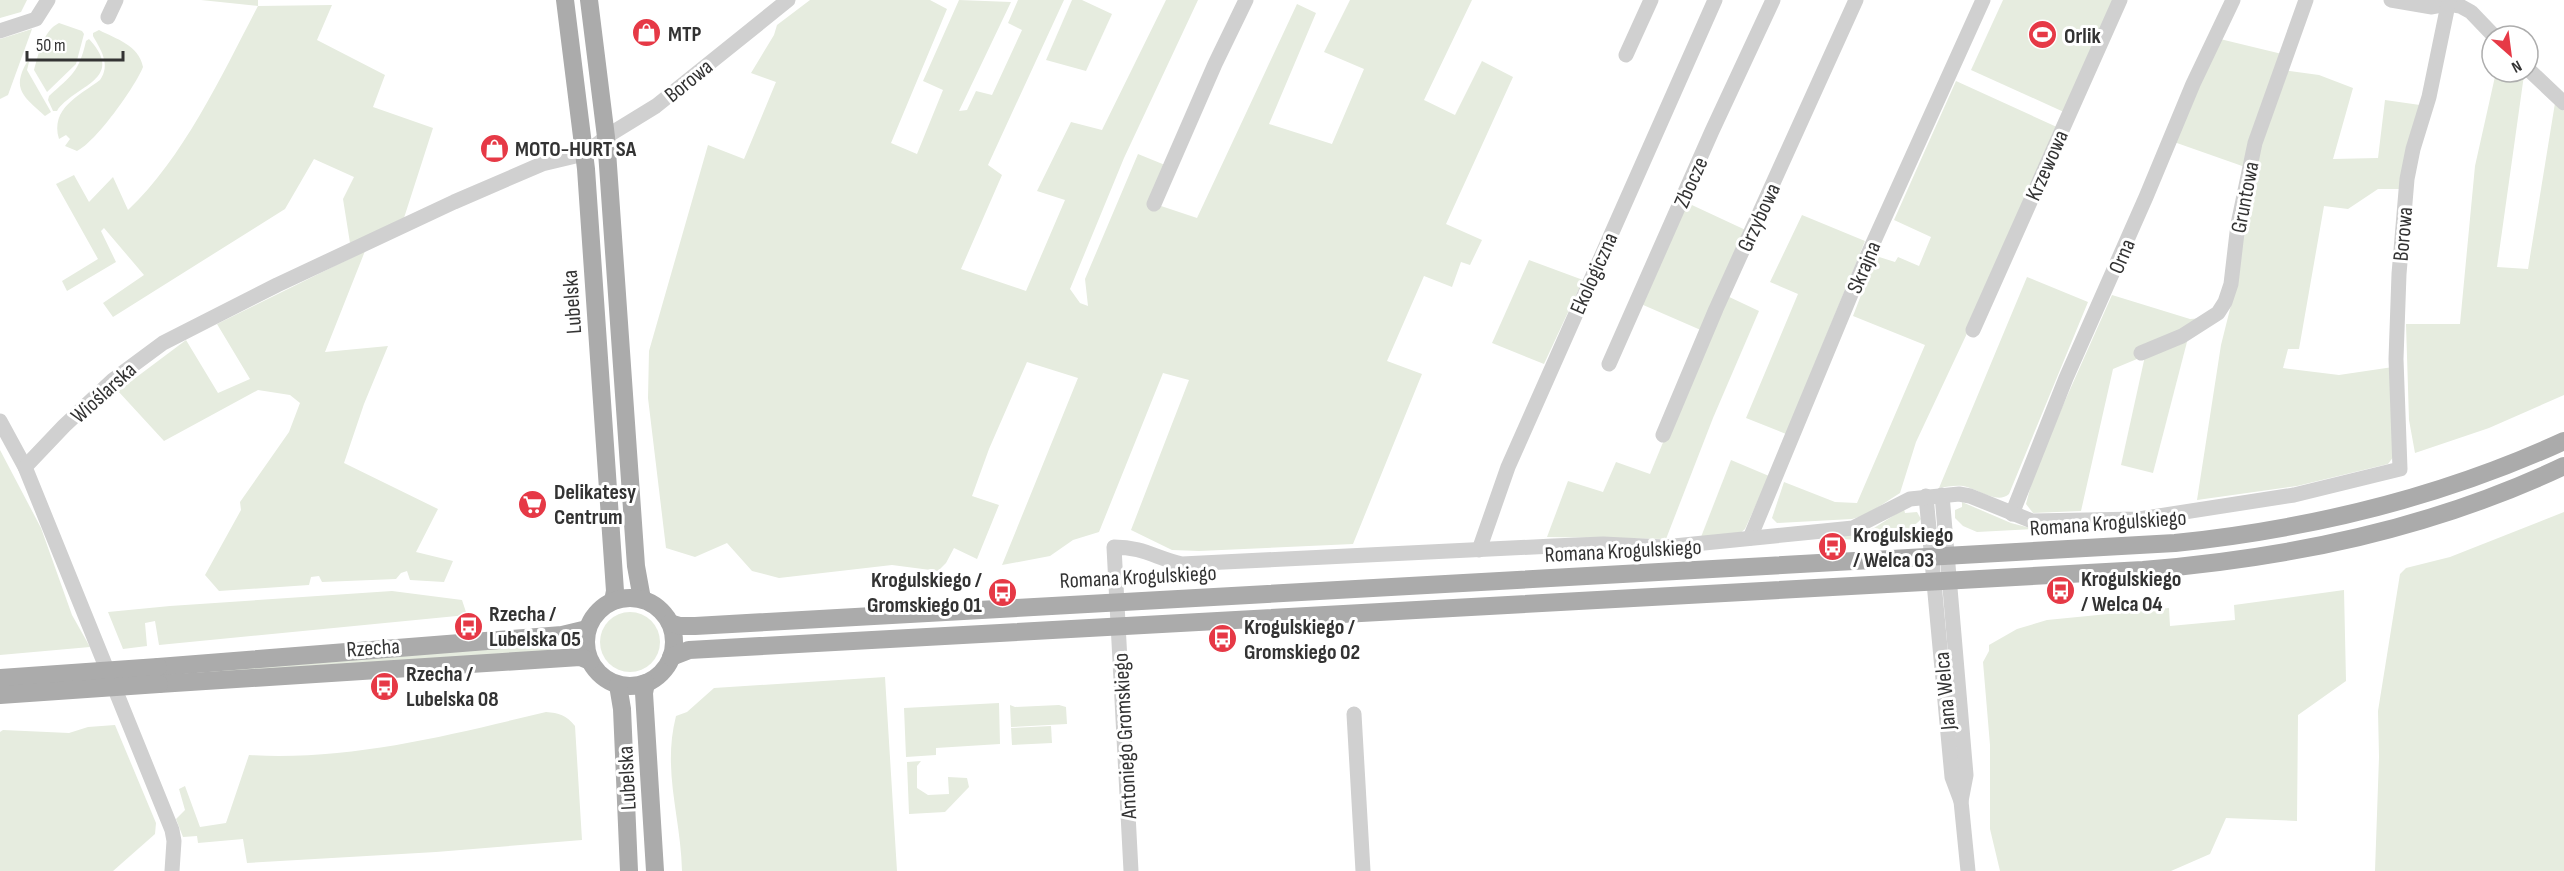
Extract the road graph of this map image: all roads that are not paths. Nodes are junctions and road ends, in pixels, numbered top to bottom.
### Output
1 (48, 0) edge
2 (116, 0) edge
3 (565, 0) edge
4 (589, 0) edge
5 (788, 0) edge
6 (1246, 0) edge
7 (1651, 0) edge
8 (1715, 0) edge
9 (1773, 0) edge
10 (1857, 0) edge
11 (1983, 0) edge
12 (2120, 0) edge
13 (2233, 0) edge
14 (2306, 0) edge
15 (2391, 0) edge
16 (2449, 2) edge
17 (108, 16) dead end
18 (2482, 24) edge
19 (0, 31) edge
20 (1626, 55) dead end
21 (2540, 80) edge
22 (2564, 103) edge
23 (606, 137) junction
24 (584, 154) junction
25 (1154, 204) dead end
26 (1973, 330) dead end
27 (2141, 353) dead end
28 (1609, 364) dead end
29 (0, 421) edge
30 (1663, 435) dead end
31 (2564, 441) edge
32 (2564, 466) edge
33 (26, 467) junction
34 (1942, 495) junction
35 (1926, 496) junction
36 (2012, 514) junction
37 (1750, 538) junction
38 (1479, 550) junction
39 (1940, 556) junction
40 (1942, 580) junction
41 (642, 599) junction
42 (613, 601) junction
43 (1116, 601) junction
44 (670, 623) junction
45 (1117, 627) junction
46 (587, 629) junction
47 (671, 657) junction
48 (590, 661) junction
49 (158, 675) junction
50 (0, 678) edge
51 (646, 683) junction
52 (618, 685) junction
53 (0, 695) edge
54 (1354, 714) dead end
55 (172, 871) edge
56 (629, 871) edge
57 (656, 871) edge
58 (1131, 871) edge
59 (1363, 871) edge
60 (1968, 871) edge

1 - 19 street
2 - 17 street
3 - 24 main road, Lubelska
4 - 23 main road
5 - 23 street, Borowa
6 - 25 street
7 - 20 street
8 - 38 street, Ekologiczna
9 - 28 street, Zbocze
10 - 30 street, Grzybowa
11 - 37 street, Skrajna
12 - 26 street, Krzewowa
13 - 36 street, Orna
14 - 27 street, Gruntowa
15 - 16 street
16 - 18 street
16 - 36 street, Borowa
21 - 22 street
23 - 24 street, Borowa
23 - 41 main road
24 - 33 street, Wioślarska
24 - 42 main road, Lubelska
29 - 33 street
31 - 39 main road, Romana Krogulskiego
32 - 40 main road
33 - 55 street
34 - 35 street
34 - 36 street
34 - 39 street
35 - 37 street
35 - 39 street
37 - 38 street
38 - 43 street, Antoniego Gromskiego
39 - 40 street, Jana Welca
39 - 43 main road, Romana Krogulskiego
40 - 45 main road
40 - 60 street, Jana Welca
41 - 42 main road
41 - 44 main road
42 - 46 main road
43 - 44 main road, Romana Krogulskiego
43 - 45 street, Antoniego Gromskiego
44 - 47 main road
45 - 47 main road
45 - 58 street, Antoniego Gromskiego
46 - 48 main road
46 - 49 main road, Rzecha
47 - 51 main road
48 - 49 main road, Rzecha
48 - 52 main road
49 - 50 main road, bridge
49 - 53 main road, bridge
51 - 52 main road
51 - 57 main road, Lubelska
52 - 56 main road, Lubelska
54 - 59 street

